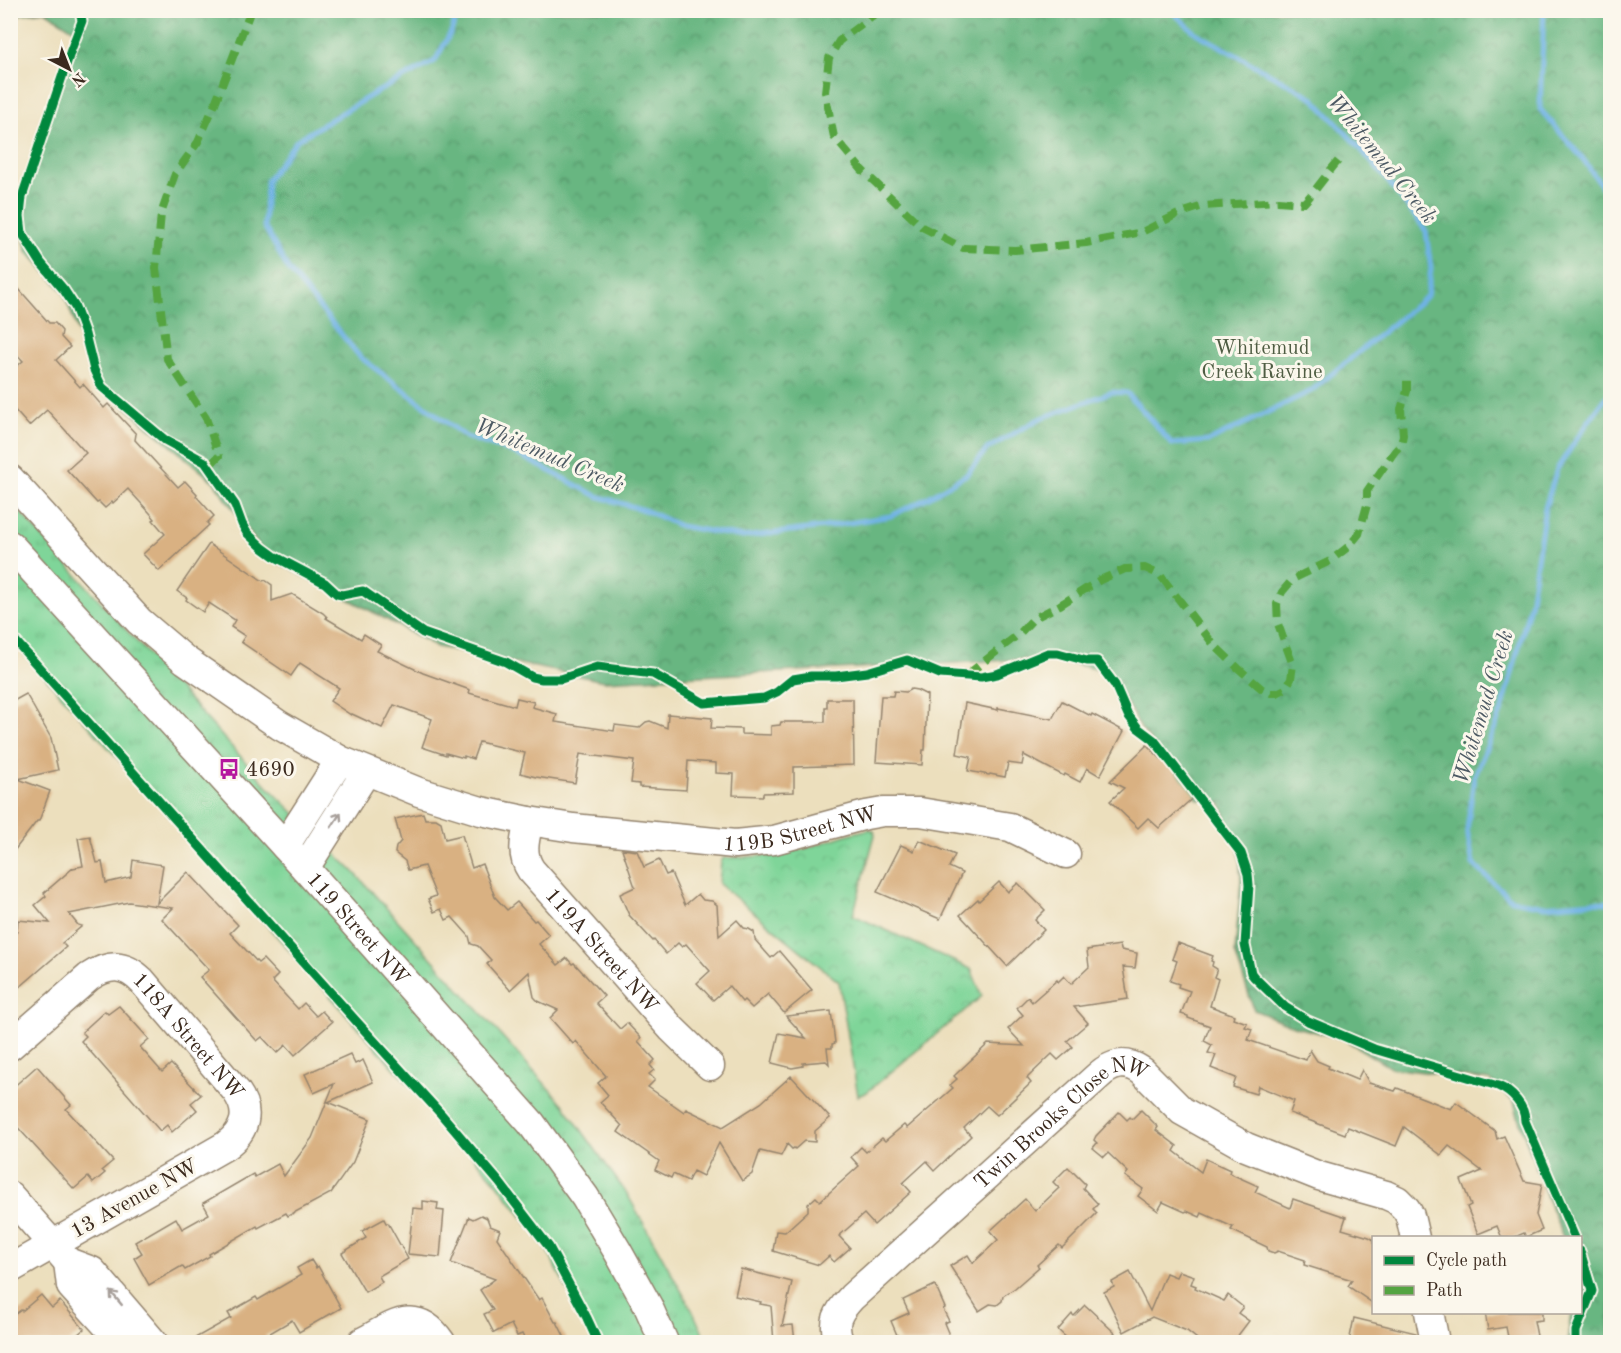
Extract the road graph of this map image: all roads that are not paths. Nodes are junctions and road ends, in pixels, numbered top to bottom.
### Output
1 (10, 479) edge
2 (10, 545) edge
3 (340, 760) junction
4 (366, 772) junction
5 (529, 822) junction
6 (285, 846) junction
7 (1066, 854) dead end
8 (305, 868) junction
9 (10, 1046) edge
10 (710, 1066) dead end
11 (245, 1116) joint
12 (10, 1196) edge
13 (1415, 1236) edge
14 (61, 1253) junction
15 (10, 1269) edge
16 (1429, 1314) edge
17 (432, 1333) edge
18 (122, 1342) edge
19 (153, 1342) edge
20 (362, 1342) edge
21 (664, 1342) edge
22 (839, 1342) edge
23 (1435, 1342) edge

1 - 3 street
2 - 6 street, 119 Street NW
3 - 4 street
3 - 6 street
4 - 5 street
8 -> 4 street
5 - 7 street, 119B Street NW
5 - 10 street, 119A Street NW
6 - 8 street, 119 Street NW
8 - 21 street, 119 Street NW
9 - 11 street, 118A Street NW
11 - 14 street, 13 Avenue NW
12 - 14 street
13 - 22 street, Twin Brooks Close NW
14 - 15 street, 13 Avenue NW
14 - 18 street
19 -> 14 street
16 - 23 street
17 - 20 street

